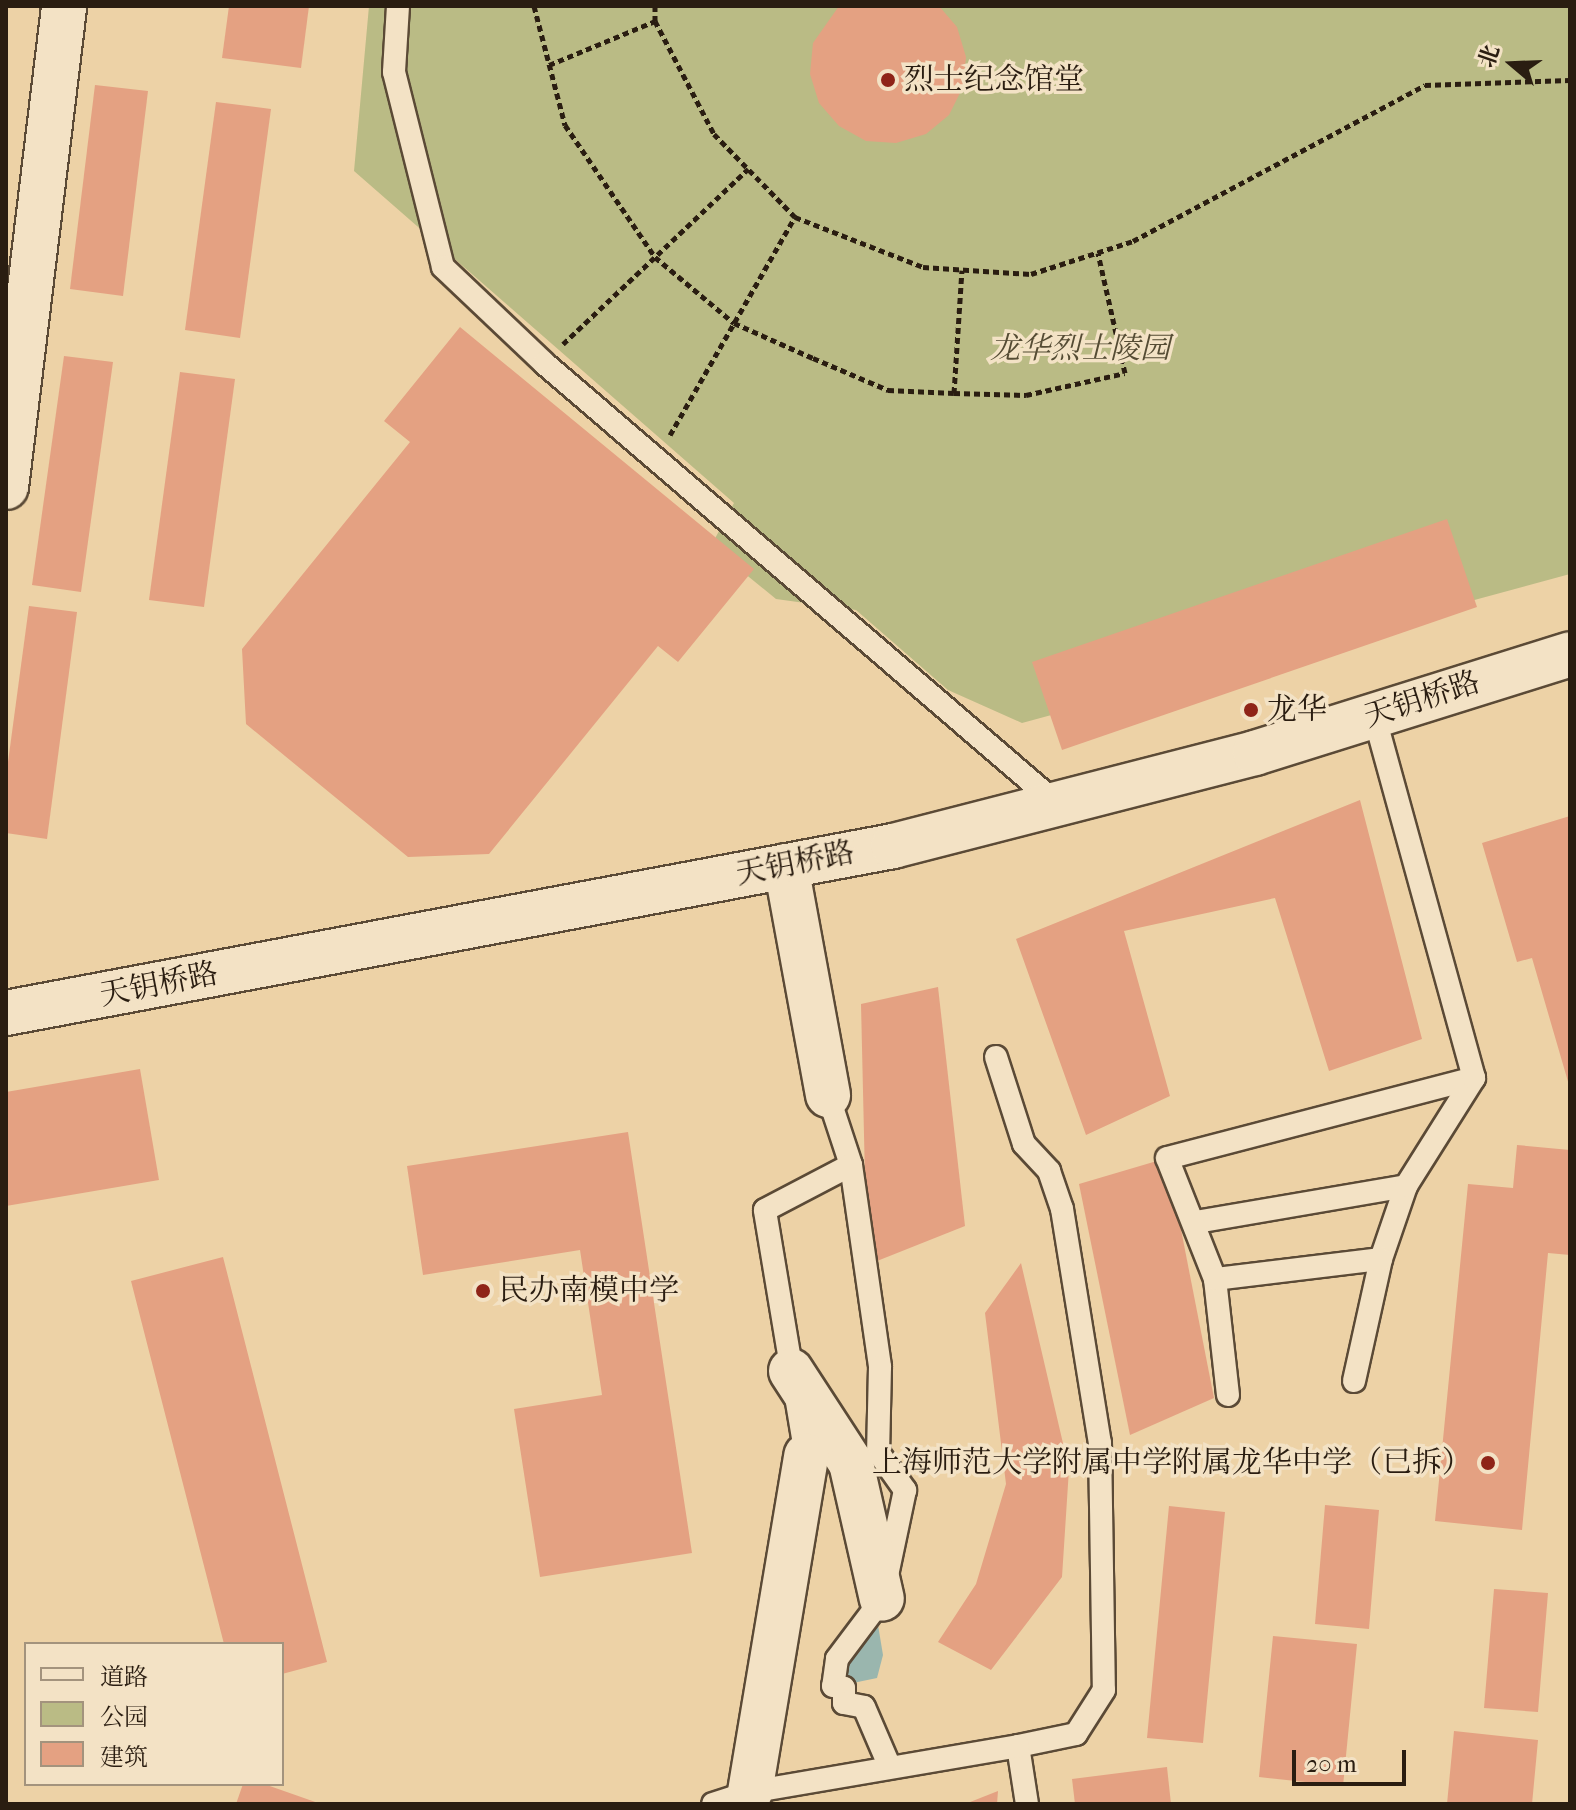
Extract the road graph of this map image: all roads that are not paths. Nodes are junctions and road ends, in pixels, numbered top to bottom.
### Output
1 (64, 6) edge
2 (398, 6) edge
3 (6, 487) edge
4 (1570, 654) edge
5 (1374, 716) junction
6 (1056, 803) junction
7 (786, 866) junction
8 (6, 1013) edge
9 (996, 1057) dead end
10 (1474, 1078) junction
11 (828, 1095) joint
12 (851, 1165) junction
13 (1406, 1186) junction
14 (1196, 1222) junction
15 (1381, 1259) junction
16 (1215, 1279) junction
17 (791, 1371) junction
18 (1354, 1381) dead end
19 (1228, 1395) dead end
20 (806, 1456) joint
21 (882, 1599) junction
22 (1018, 1746) junction
23 (889, 1765) junction
24 (738, 1800) edge
25 (1027, 1804) edge

1 - 3 street
2 - 6 lane
4 - 5 street, 天钥桥路
5 - 6 street, 天钥桥路
5 - 10 lane
6 - 7 street, 天钥桥路
7 - 8 street, 天钥桥路
7 - 11 street
9 - 22 lane
10 - 13 lane
10 - 14 lane
11 - 12 lane
12 - 17 lane
12 - 21 lane
13 - 14 lane
13 - 15 lane
14 - 16 lane
15 - 16 lane
15 - 18 lane
16 - 19 lane
17 - 20 lane
17 - 21 street
20 - 24 street
21 - 23 lane
22 - 23 lane
22 - 25 lane
23 - 24 lane

